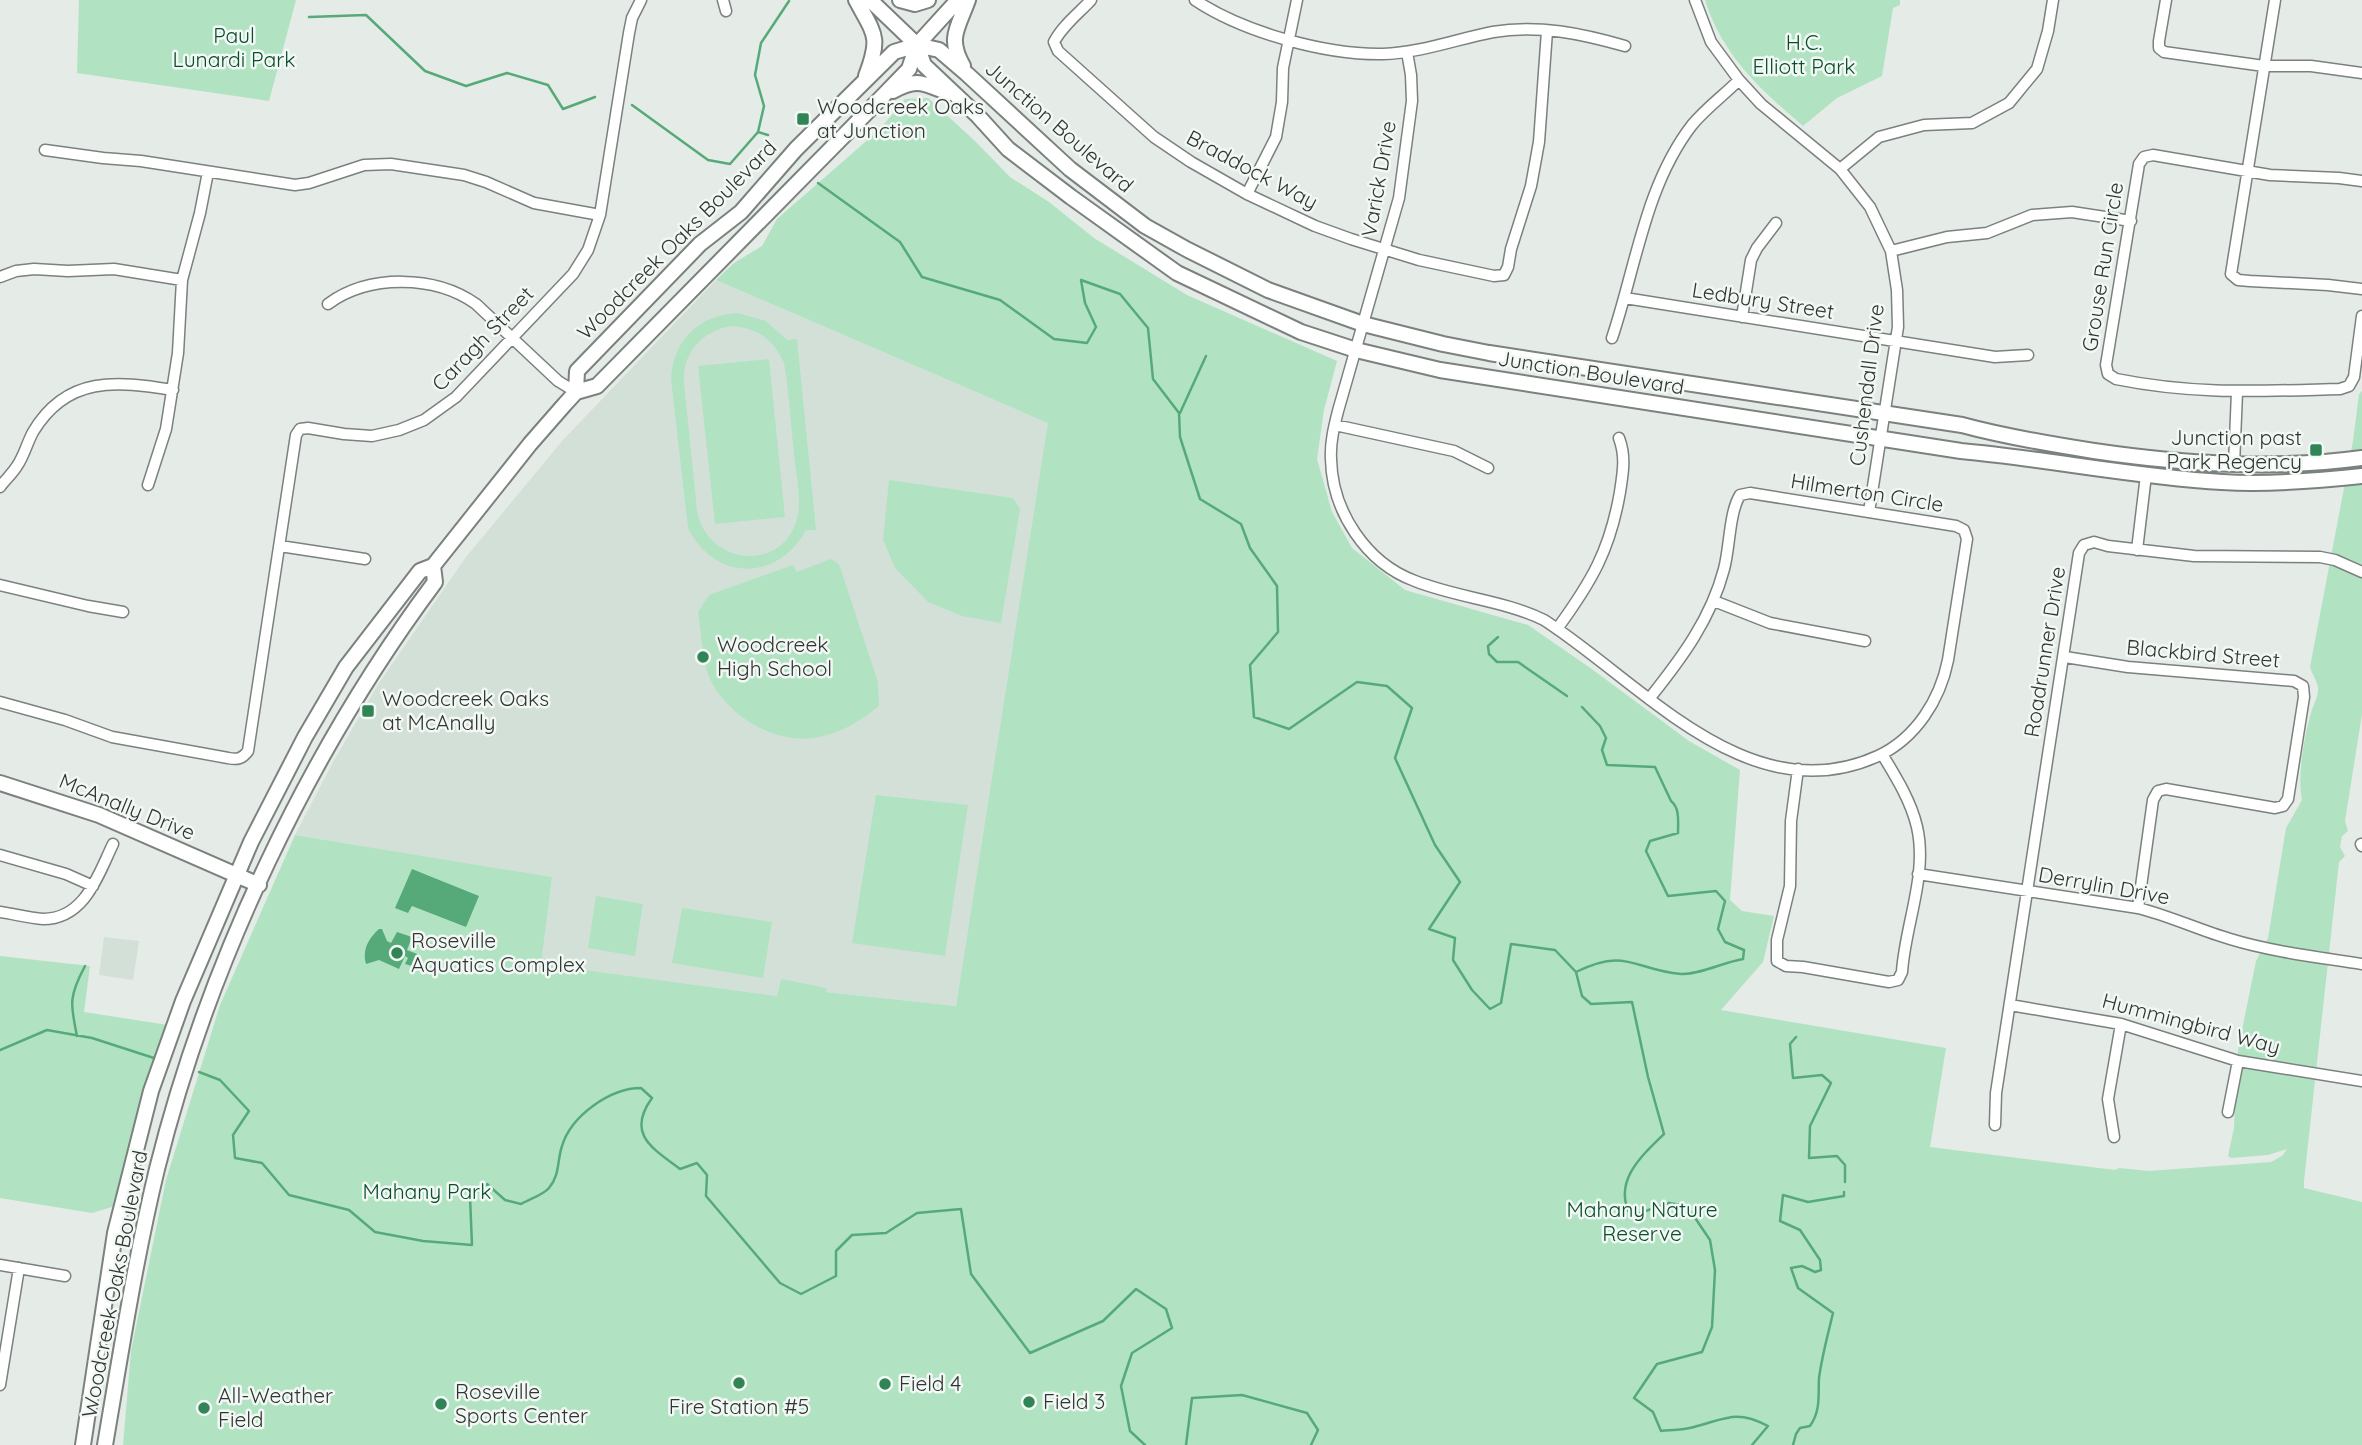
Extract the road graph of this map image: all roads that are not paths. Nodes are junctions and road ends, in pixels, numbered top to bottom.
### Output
1 (640, 0) edge
2 (723, 0) edge
3 (856, 0) edge
4 (870, 0) edge
5 (900, 0) edge
6 (929, 0) edge
7 (958, 0) edge
8 (968, 0) edge
9 (1091, 0) edge
10 (1195, 0) edge
11 (1297, 0) edge
12 (1695, 0) edge
13 (2053, 0) edge
14 (2166, 0) edge
15 (2275, 0) edge
16 (726, 11) dead end
17 (1547, 30) junction
18 (1288, 38) junction
19 (917, 45) junction
20 (1625, 46) dead end
21 (1407, 52) junction
22 (2264, 66) junction
23 (2362, 73) edge
24 (967, 74) junction
25 (1739, 80) junction
26 (864, 82) junction
27 (954, 95) junction
28 (880, 99) junction
29 (45, 150) dead end
30 (1840, 169) junction
31 (208, 172) junction
32 (2248, 172) junction
33 (2362, 181) edge
34 (1247, 194) junction
35 (600, 215) junction
36 (2131, 221) junction
37 (1776, 223) dead end
38 (1386, 251) junction
39 (1891, 251) junction
40 (0, 277) edge
41 (182, 279) junction
42 (2362, 289) edge
43 (1625, 298) junction
44 (328, 304) dead end
45 (2362, 316) edge
46 (1742, 317) junction
47 (1363, 324) junction
48 (512, 338) junction
49 (1612, 338) dead end
50 (1895, 341) junction
51 (1356, 350) junction
52 (2028, 355) dead end
53 (173, 390) junction
54 (576, 392) junction
55 (2236, 392) junction
56 (1884, 413) junction
57 (1335, 425) junction
58 (1619, 438) dead end
59 (1880, 439) junction
60 (2362, 458) edge
61 (2234, 465) junction
62 (1488, 468) dead end
63 (2146, 475) junction
64 (2362, 477) edge
65 (148, 485) dead end
66 (0, 487) edge
67 (1869, 512) junction
68 (280, 546) junction
69 (2137, 550) junction
70 (365, 559) dead end
71 (433, 566) junction
72 (2362, 572) edge
73 (0, 585) edge
74 (1714, 601) junction
75 (123, 612) dead end
76 (1558, 629) junction
77 (1865, 641) dead end
78 (2065, 657) junction
79 (1649, 699) junction
80 (0, 702) edge
81 (1882, 754) junction
82 (1798, 769) junction
83 (0, 783) edge
84 (113, 844) dead end
85 (0, 855) edge
86 (1918, 874) junction
87 (236, 875) junction
88 (258, 885) junction
89 (93, 886) junction
90 (2028, 892) junction
91 (2138, 908) junction
92 (0, 912) edge
93 (2362, 964) edge
94 (2010, 1005) junction
95 (2121, 1024) junction
96 (2238, 1061) junction
97 (2362, 1081) edge
98 (2228, 1112) dead end
99 (1995, 1125) dead end
100 (2114, 1137) dead end
101 (0, 1265) edge
102 (19, 1269) junction
103 (65, 1276) dead end
104 (0, 1385) edge
105 (83, 1445) edge
106 (105, 1445) edge

1 - 35 street, Caragh Street
2 - 16 street
3 - 26 main road
4 - 19 main road, Junction Boulevard
5 - 6 main road
7 - 19 main road, Woodcreek Oaks Boulevard
8 - 24 main road
9 - 34 street, Braddock Way
10 - 18 street
11 - 18 street
12 - 25 street, Cushendall Drive
13 - 30 street
14 - 22 street
15 - 22 street
17 - 20 street
17 - 21 street
17 - 38 street, Braddock Way
18 - 21 street
18 - 34 street
19 - 24 main road, Junction Boulevard
19 - 26 main road, Woodcreek Oaks Boulevard
19 - 27 main road, Junction Boulevard
19 - 28 main road, Woodcreek Oaks Boulevard
21 - 38 street, Varick Drive
22 - 23 street
22 - 32 street
24 - 47 main road, Junction Boulevard
25 - 30 street, Cushendall Drive
25 - 43 street
26 - 54 main road, Woodcreek Oaks Boulevard
27 - 28 main road
27 - 51 main road, Junction Boulevard
28 - 54 main road, Woodcreek Oaks Boulevard
29 - 31 street
30 - 39 street, Cushendall Drive
31 - 35 street
31 - 41 street
32 - 33 street, Grouse Run Circle
32 - 36 street, Grouse Run Circle
32 - 42 street
34 - 38 street, Braddock Way
35 - 48 street, Caragh Street
36 - 39 street
36 - 55 street, Grouse Run Circle
37 - 46 street
38 - 47 street, Varick Drive
39 - 50 street, Cushendall Drive
40 - 41 street
41 - 53 street
43 - 46 street, Ledbury Street
43 - 49 street
44 - 48 street
45 - 55 street, Grouse Run Circle
46 - 50 street, Ledbury Street
47 - 51 street, Varick Drive
47 - 56 main road, Junction Boulevard
48 - 54 street
48 - 68 street, Caragh Street
50 - 52 street, Ledbury Street
50 - 56 street, Cushendall Drive
51 - 57 street, Varick Drive
51 - 59 main road, Junction Boulevard
53 - 65 street
53 - 66 street
54 - 71 main road, Woodcreek Oaks Boulevard
55 - 61 street
56 - 59 street, Cushendall Drive
56 - 61 main road, Junction Boulevard
57 - 62 street
57 - 76 street, Varick Drive
58 - 76 street
59 - 63 main road, Junction Boulevard
59 - 67 street, Cushendall Drive
60 - 61 main road, Junction Boulevard
63 - 64 main road, Junction Boulevard
63 - 69 street
67 - 74 street, Hilmerton Circle
67 - 81 street, Hilmerton Circle
68 - 70 street
68 - 80 street, Caragh Street
69 - 72 street, Roadrunner Drive
69 - 78 street, Roadrunner Drive
71 - 87 main road, Woodcreek Oaks Boulevard
71 - 88 main road, Woodcreek Oaks Boulevard
73 - 75 street
74 - 77 street
74 - 79 street, Hilmerton Circle
76 - 79 street, Varick Drive
78 - 90 street, Roadrunner Drive
78 - 91 street, Blackbird Street
79 - 82 street, Hilmerton Circle
81 - 82 street, Hilmerton Circle
81 - 86 street
82 - 86 street
83 - 87 main road, McAnally Drive
84 - 89 street
85 - 89 street
86 - 90 street, Derrylin Drive
87 - 88 main road, McAnally Drive
87 - 105 main road, Woodcreek Oaks Boulevard
88 - 106 main road, Woodcreek Oaks Boulevard
89 - 92 street
90 - 91 street, Derrylin Drive
90 - 94 street, Roadrunner Drive
91 - 93 street, Derrylin Drive
94 - 95 street, Hummingbird Way
94 - 99 street, Roadrunner Drive
95 - 96 street, Hummingbird Way
95 - 100 street
96 - 97 street, Hummingbird Way
96 - 98 street
101 - 102 street
102 - 103 street
102 - 104 street

